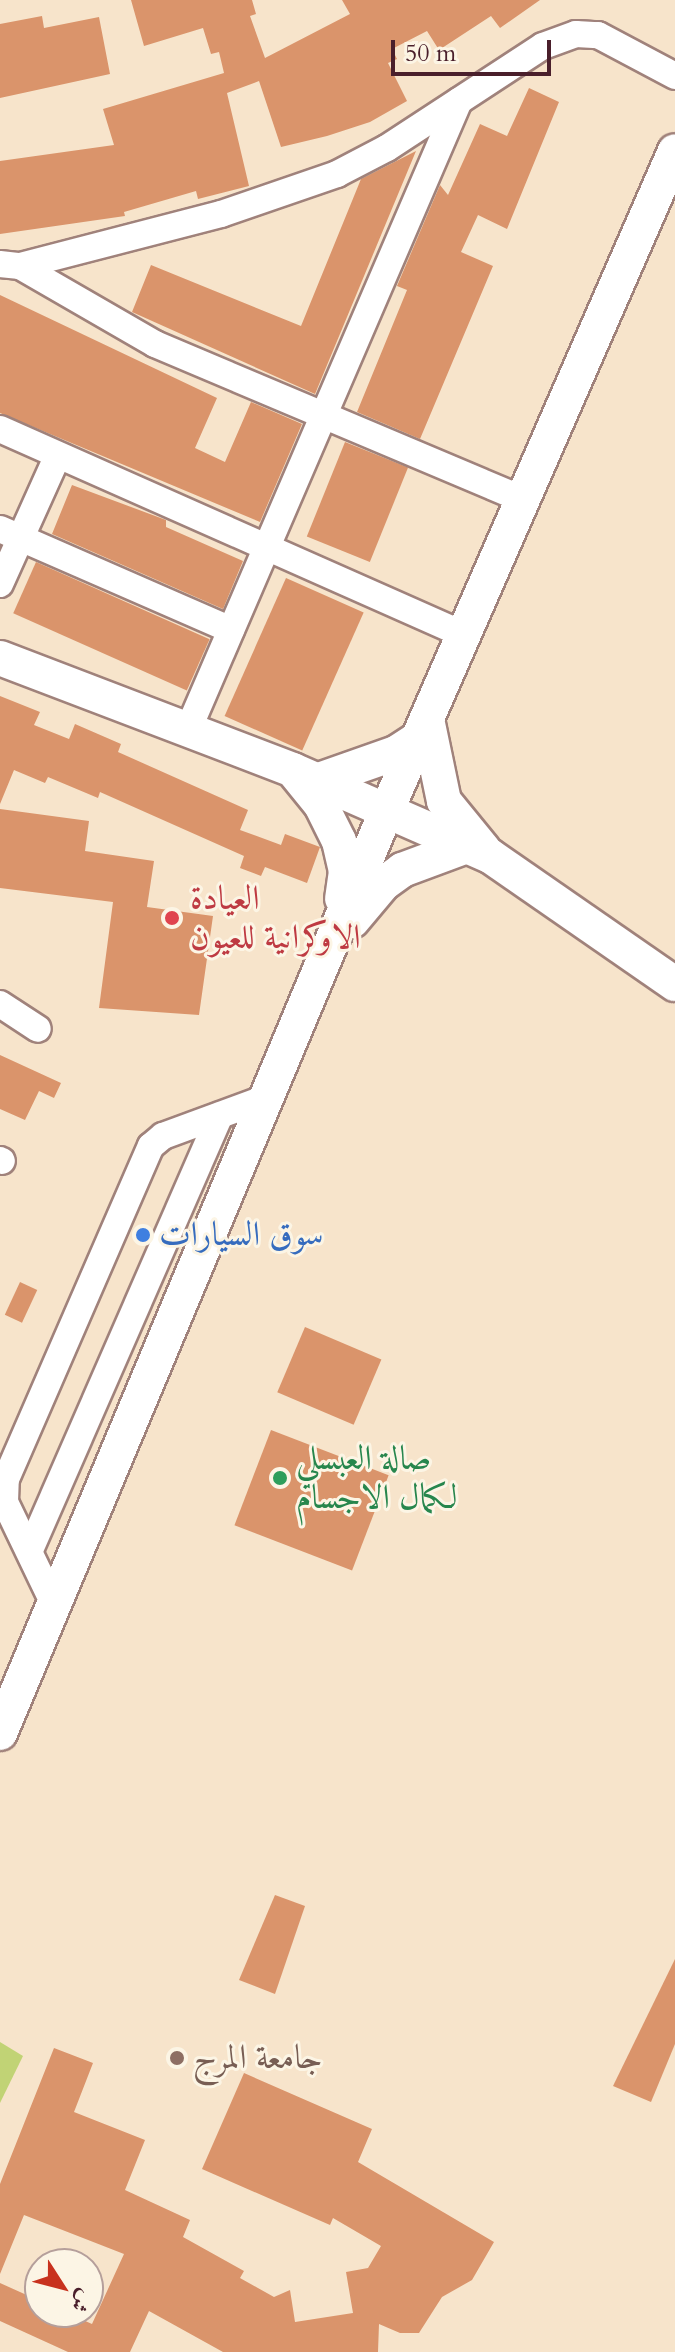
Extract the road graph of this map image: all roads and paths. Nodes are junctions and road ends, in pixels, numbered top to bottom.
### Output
1 (675, 76) edge
2 (459, 101) junction
3 (675, 151) edge
4 (10, 265) edge
5 (325, 413) junction
6 (0, 429) edge
7 (58, 455) junction
8 (526, 501) junction
9 (11, 534) edge
10 (268, 548) junction
11 (0, 584) edge
12 (231, 630) junction
13 (467, 636) junction
14 (0, 658) edge
15 (423, 728) junction
16 (188, 730) junction
17 (304, 776) junction
18 (386, 812) junction
19 (478, 851) junction
20 (334, 937) junction
21 (675, 984) edge
22 (0, 1004) edge
23 (38, 1029) dead end
24 (269, 1097) junction
25 (220, 1116) junction
26 (30, 1550) junction
27 (54, 1604) junction
28 (0, 1733) edge

1 - 2 street
2 - 4 street
2 - 5 street
3 - 8 main road
4 - 5 street
5 - 8 street
5 - 10 street
6 - 7 street
7 - 9 street
7 - 10 street
8 - 13 main road
9 - 11 street
9 - 12 street
10 - 12 street
10 - 13 street
12 - 16 street
13 - 15 main road
14 - 16 main road
15 - 17 main road
15 - 18 main road
15 - 19 main road
16 - 17 main road
17 - 18 main road
17 - 20 main road
18 - 19 main road
18 - 20 main road
19 - 20 main road
19 - 21 main road
20 - 24 main road
22 - 23 street
24 - 25 street
24 - 27 main road
25 - 26 street
25 - 26 street
26 - 27 street
27 - 28 main road

